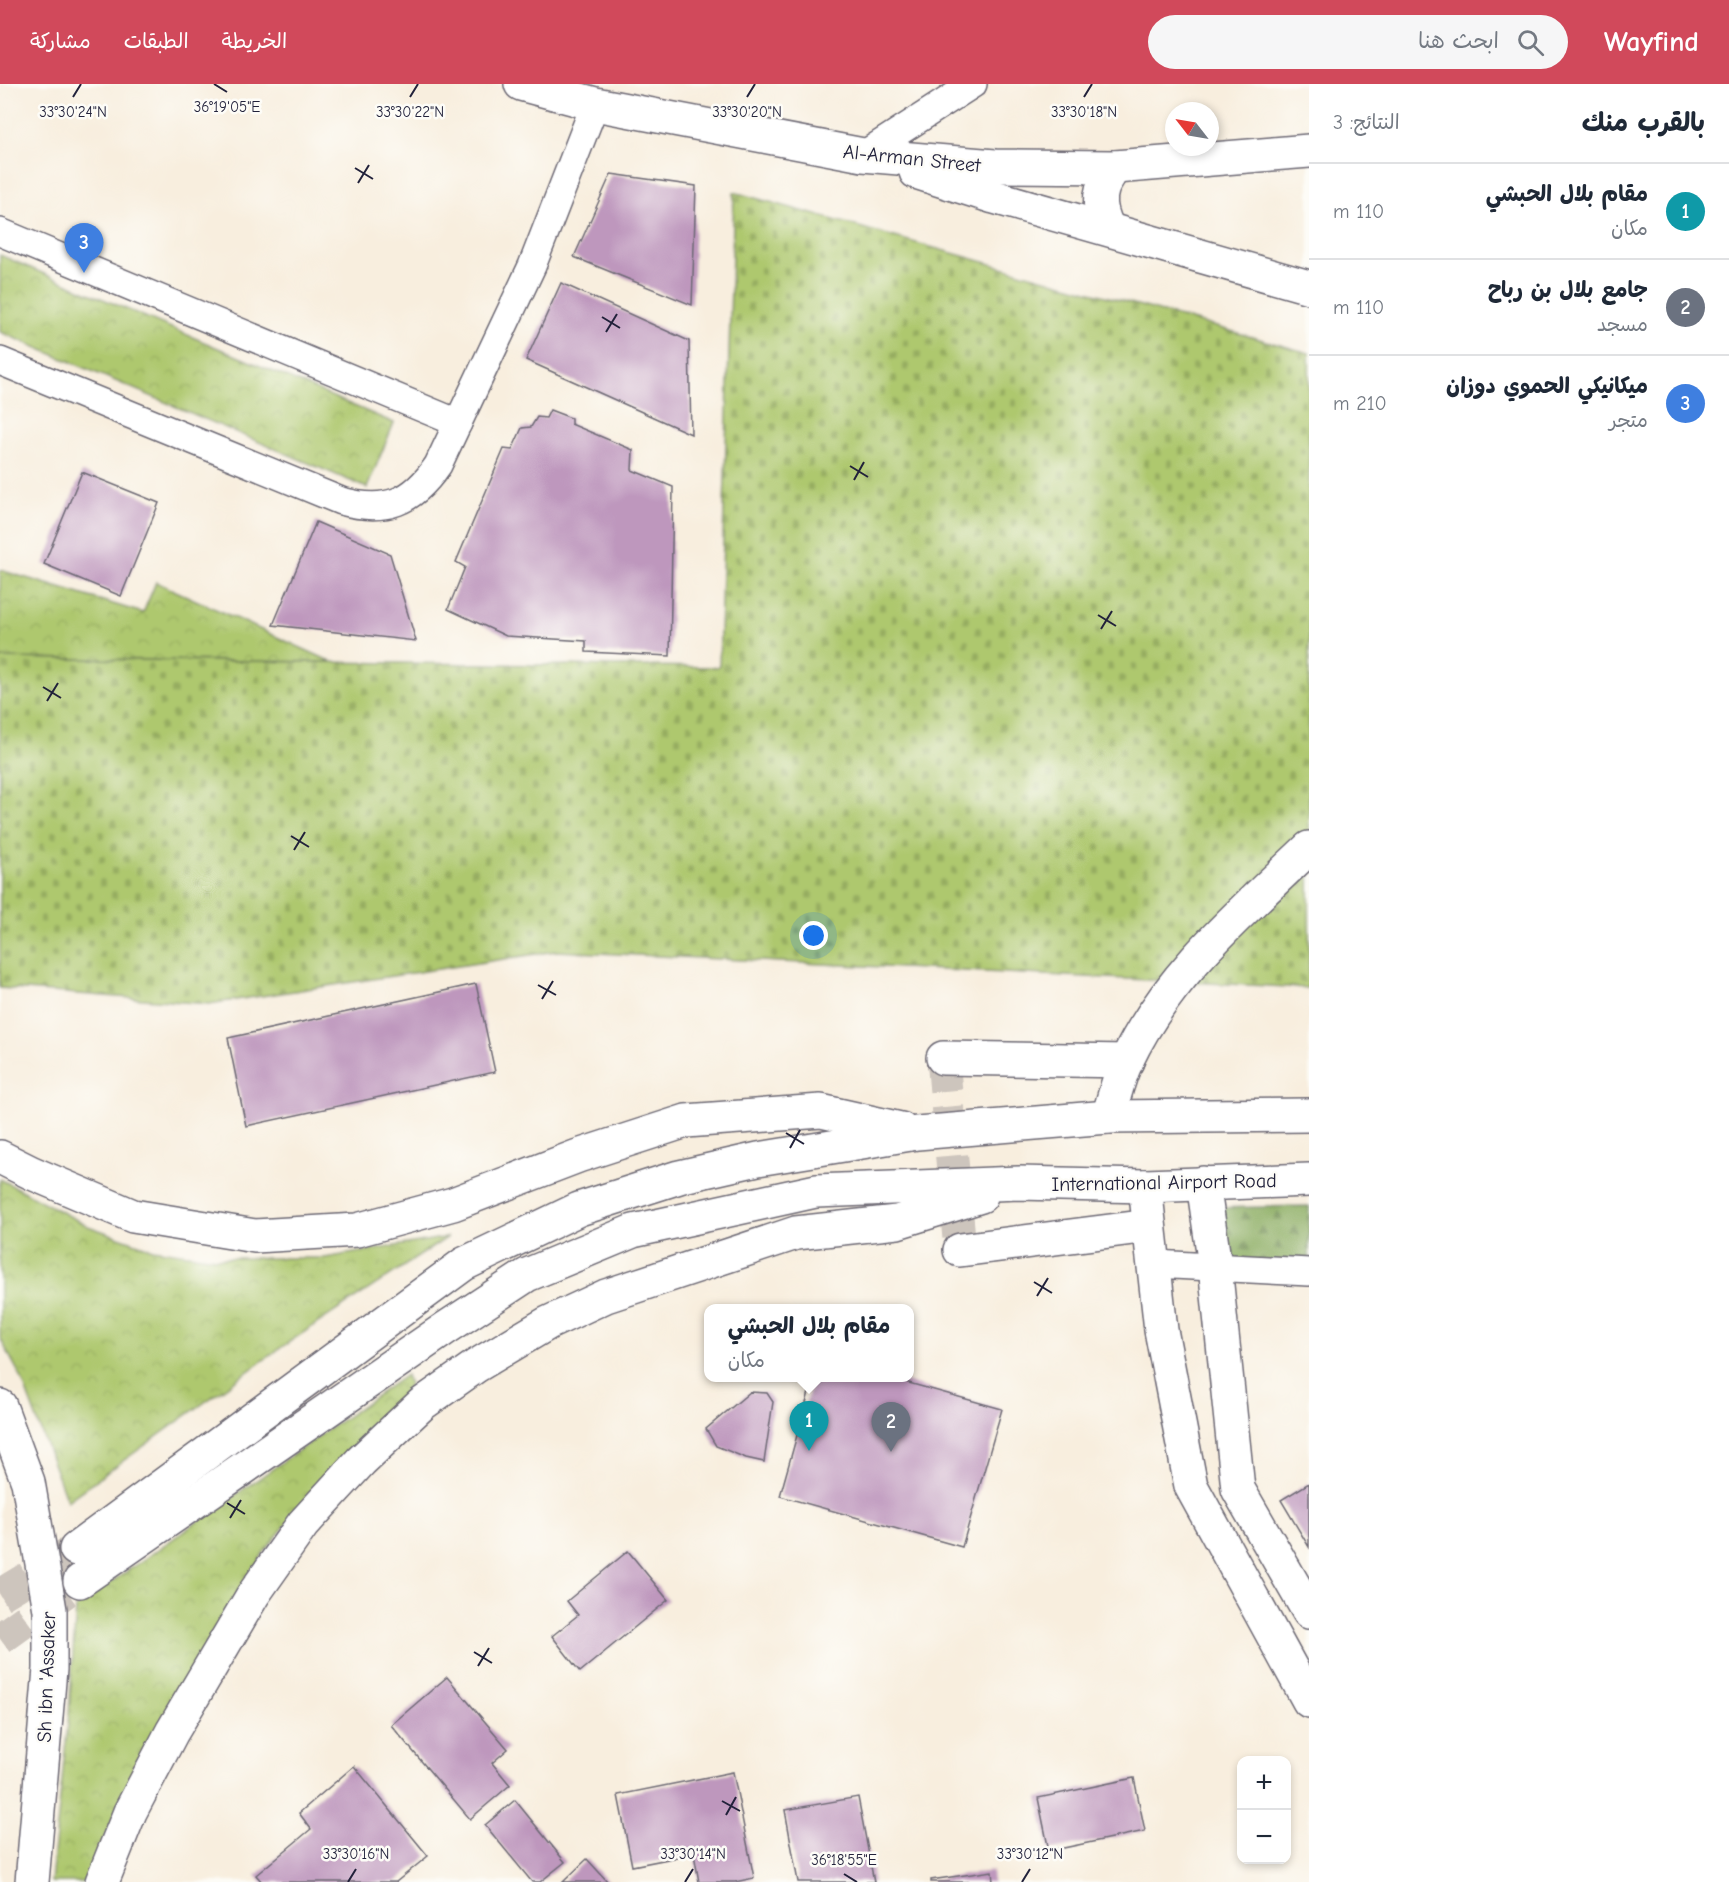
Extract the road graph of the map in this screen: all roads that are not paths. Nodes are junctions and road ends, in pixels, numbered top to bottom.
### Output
1 (521, 84) edge
2 (973, 84) edge
3 (595, 104) junction
4 (1309, 151) edge
5 (863, 155) junction
6 (1115, 167) junction
7 (1108, 228) junction
8 (0, 232) edge
9 (1309, 287) edge
10 (0, 361) edge
11 (458, 423) junction
12 (1309, 848) edge
13 (943, 1058) dead end
14 (1126, 1061) junction
15 (1309, 1115) edge
16 (1108, 1117) junction
17 (917, 1133) junction
18 (0, 1157) edge
19 (1309, 1180) edge
20 (1203, 1183) junction
21 (1019, 1184) junction
22 (1145, 1186) junction
23 (1149, 1226) junction
24 (960, 1250) dead end
25 (1155, 1264) junction
26 (1215, 1266) junction
27 (1309, 1272) edge
28 (0, 1406) edge
29 (76, 1549) tunnel mouth
30 (80, 1581) tunnel mouth
31 (1309, 1612) edge
32 (1309, 1701) edge
33 (32, 1882) edge
34 (102, 1882) edge

1 - 3 main road, Al-Arman Street
2 - 5 street
3 - 5 main road, Al-Arman Street
3 - 11 street
4 - 6 main road, Al-Arman Street
5 - 6 main road, Al-Arman Street
5 - 7 main road
6 - 7 main road
7 - 9 main road
8 - 11 street
10 - 11 street
12 - 14 main road
13 - 14 main road
14 - 16 main road
15 - 16 main road
16 - 17 main road
17 - 18 main road
17 - 29 main road
19 - 20 main road, International Airport Road
20 - 22 main road, International Airport Road
20 - 26 main road
21 - 22 main road, International Airport Road
21 - 30 main road, International Airport Road
21 - 34 main road
22 - 23 main road
23 - 24 main road
23 - 25 main road
25 - 26 street
25 - 32 main road
26 - 27 street
26 - 31 main road
28 - 33 main road, Sh ibn 'Assaker

